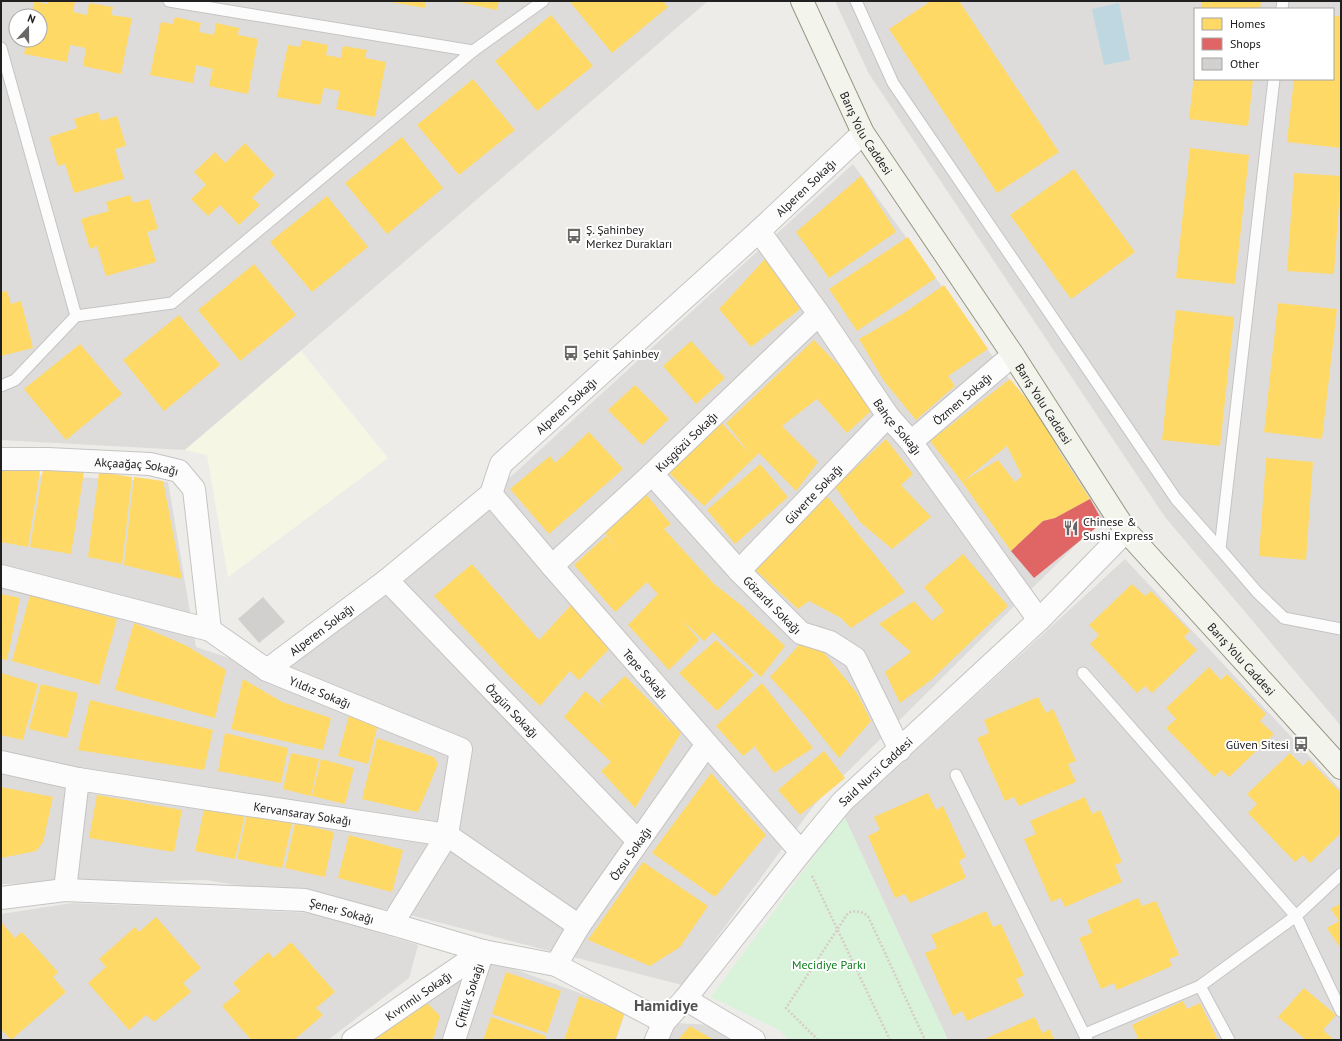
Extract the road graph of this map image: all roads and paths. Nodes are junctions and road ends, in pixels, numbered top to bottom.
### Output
1 (169, 1) edge
2 (543, 1) edge
3 (802, 1) edge
4 (856, 1) edge
5 (1, 48) edge
6 (473, 51) junction
7 (1274, 80) edge
8 (863, 133) junction
9 (759, 231) junction
10 (818, 314) junction
11 (76, 316) junction
12 (1013, 355) junction
13 (1, 386) edge
14 (888, 416) junction
15 (911, 442) junction
16 (1, 459) edge
17 (652, 474) junction
18 (491, 494) junction
19 (1126, 531) junction
20 (1220, 549) junction
21 (552, 566) junction
22 (739, 572) junction
23 (1, 576) edge
24 (387, 580) junction
25 (1039, 620) junction
26 (1341, 629) edge
27 (210, 630) junction
28 (268, 670) junction
29 (1083, 673) dead end
30 (707, 744) junction
31 (900, 750) junction
32 (1, 762) edge
33 (1341, 768) edge
34 (956, 775) dead end
35 (78, 779) junction
36 (447, 835) junction
37 (638, 841) junction
38 (801, 852) junction
39 (1341, 874) edge
40 (65, 890) junction
41 (1, 898) edge
42 (1296, 916) junction
43 (392, 924) junction
44 (579, 926) junction
45 (837, 928) junction
46 (483, 951) junction
47 (556, 965) junction
48 (1200, 986) junction
49 (685, 999) junction
50 (1341, 1011) edge
51 (660, 1031) edge
52 (1086, 1037) edge
53 (354, 1040) edge
54 (454, 1040) edge
55 (754, 1040) edge
56 (818, 1040) edge
57 (890, 1040) edge
58 (925, 1040) edge
59 (1229, 1040) edge

1 - 6 lane
2 - 6 lane
3 - 8 main road, Barış Yolu Caddesi
4 - 20 lane
5 - 11 lane
6 - 11 lane
7 - 20 lane
8 - 9 street, Alperen Sokağı
8 - 12 main road, Barış Yolu Caddesi
9 - 10 street, Bahçe Sokağı
9 - 18 street, Alperen Sokağı
10 - 14 street, Bahçe Sokağı
10 - 17 street, Kuşgözü Sokağı
11 - 13 lane
12 - 15 street, Özmen Sokağı
12 - 19 main road, Barış Yolu Caddesi
14 - 15 street, Bahçe Sokağı
14 - 22 street, Güverte Sokağı
15 - 25 street, Bahçe Sokağı
16 - 27 street, Akçaağaç Sokağı
17 - 21 street, Kuşgözü Sokağı
17 - 22 street, Gözardı Sokağı
18 - 21 street, Tepe Sokağı
18 - 24 street, Alperen Sokağı
19 - 25 street, Said Nursi Caddesi
19 - 33 main road, Barış Yolu Caddesi
20 - 26 lane
21 - 30 street, Tepe Sokağı
22 - 31 street, Gözardı Sokağı
23 - 27 street, Yıldız Sokağı
24 - 28 street, Alperen Sokağı
24 - 37 street, Özgün Sokağı
25 - 31 street, Said Nursi Caddesi
27 - 28 street, Yıldız Sokağı
28 - 36 street, Yıldız Sokağı
29 - 42 lane
30 - 37 street, Özsu Sokağı
30 - 38 street, Tepe Sokağı
31 - 38 street, Said Nursi Caddesi
32 - 35 street, Kervansaray Sokağı
34 - 52 lane
35 - 36 street, Kervansaray Sokağı
35 - 40 street
36 - 43 street, Yıldız Sokağı
36 - 44 street, Kervansaray Sokağı
37 - 44 street, Özsu Sokağı
38 - 45 path
38 - 49 street, Said Nursi Caddesi
39 - 42 lane
40 - 41 street, Şener Sokağı
40 - 43 street, Şener Sokağı
42 - 48 lane
42 - 50 lane
43 - 46 street, Şener Sokağı
44 - 47 street, Özsu Sokağı
45 - 56 path
45 - 57 path
45 - 58 path
46 - 47 street, Şener Sokağı
46 - 53 street, Kıvrımlı Sokağı
46 - 54 street, Çiftlik Sokağı
47 - 51 street, Şener Sokağı
48 - 52 lane
48 - 59 lane
49 - 51 street, Said Nursi Caddesi
49 - 55 street

